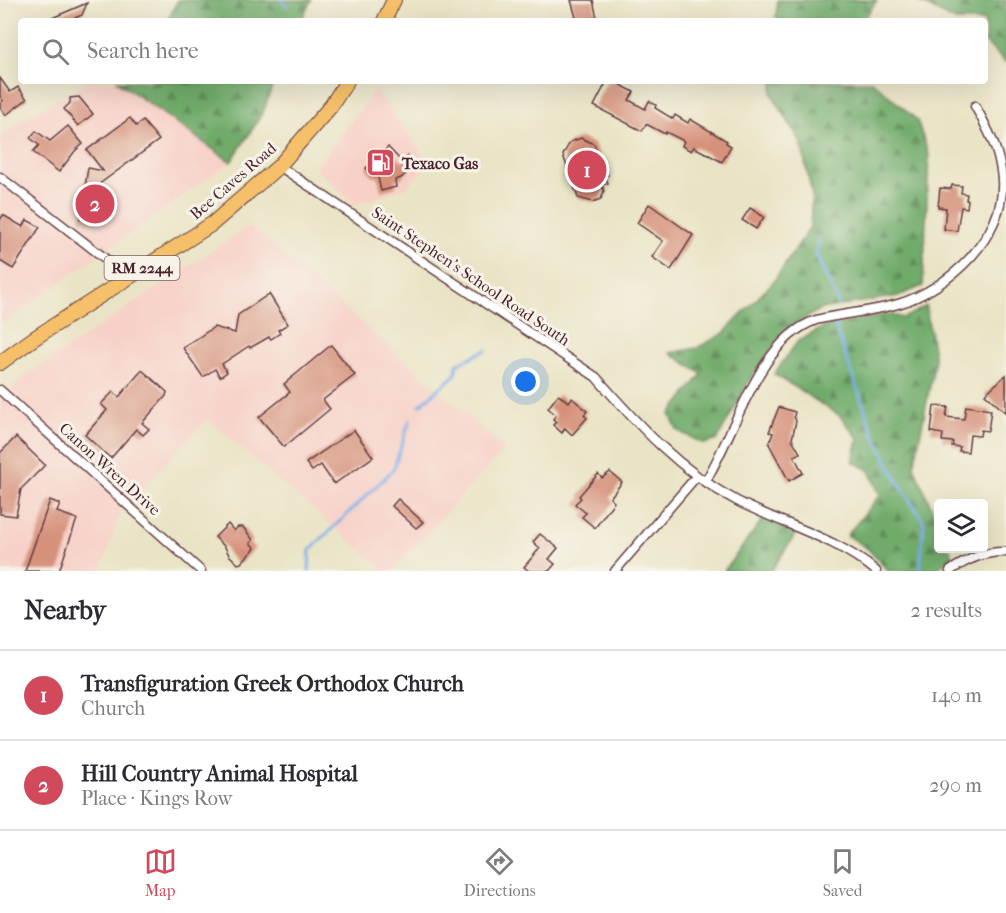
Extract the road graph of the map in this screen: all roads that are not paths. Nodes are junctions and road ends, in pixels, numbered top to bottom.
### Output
1 (394, 0) edge
2 (385, 18) edge
3 (346, 84) edge
4 (975, 106) dead end
5 (279, 166) junction
6 (0, 177) edge
7 (129, 277) junction
8 (0, 363) edge
9 (0, 390) edge
10 (696, 477) junction
11 (705, 482) junction
12 (1006, 552) edge
13 (201, 571) edge
14 (615, 571) edge
15 (876, 571) edge
16 (950, 571) edge

1 - 2 main road
3 - 5 main road, Bee Caves Road / RM 2244
4 - 11 street
5 - 7 main road, Bee Caves Road / RM 2244
5 - 10 street, Saint Stephen's School Road South
6 - 7 street
7 - 8 main road, Bee Caves Road / RM 2244
9 - 13 street, Canon Wren Drive
10 - 11 street, Saint Stephen's School Road South
10 - 14 street
11 - 15 street, Saint Stephen's School Road South
12 - 16 street

